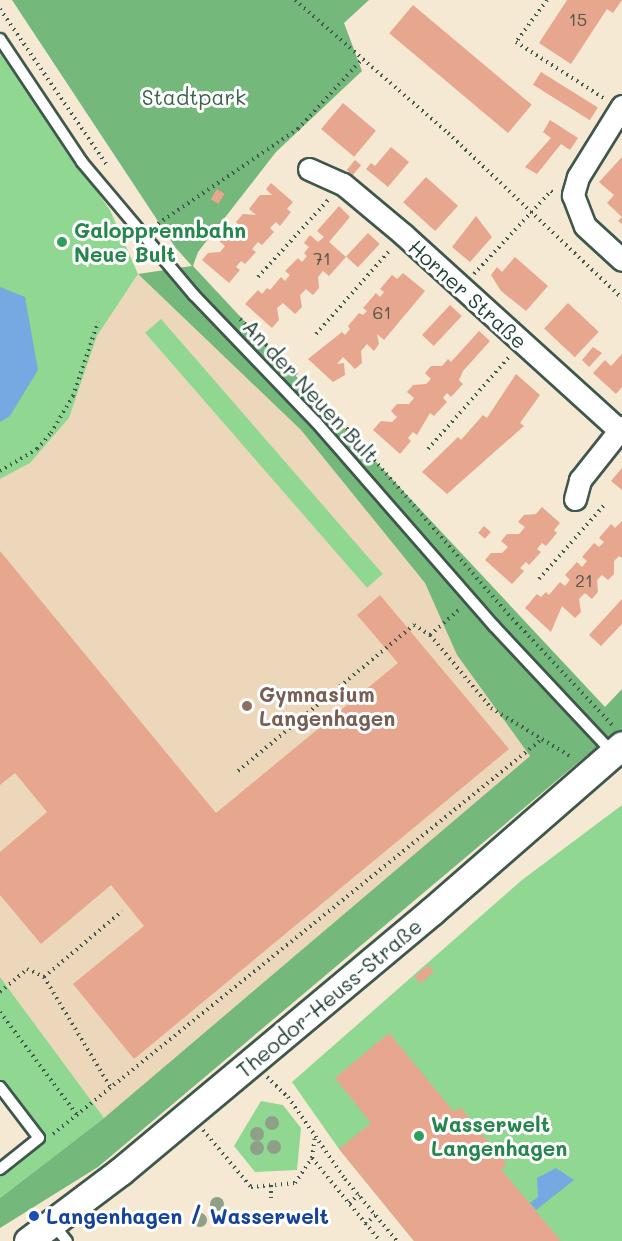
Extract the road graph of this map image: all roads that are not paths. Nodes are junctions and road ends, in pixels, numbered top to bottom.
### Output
1 (0, 39) edge
2 (622, 106) edge
3 (309, 170) dead end
4 (622, 260) edge
5 (621, 428) edge
6 (575, 498) dead end
7 (619, 745) edge
8 (0, 1087) edge
9 (0, 1169) edge
10 (60, 1233) edge
11 (28, 1241) edge

1 - 7 lane, An der Neuen Bult
2 - 4 street
3 - 5 street, Horner Straße
5 - 6 street, Horner Straße
7 - 10 street, Theodor-Heuss-Straße
8 - 9 lane
10 - 11 street, Theodor-Heuss-Straße

